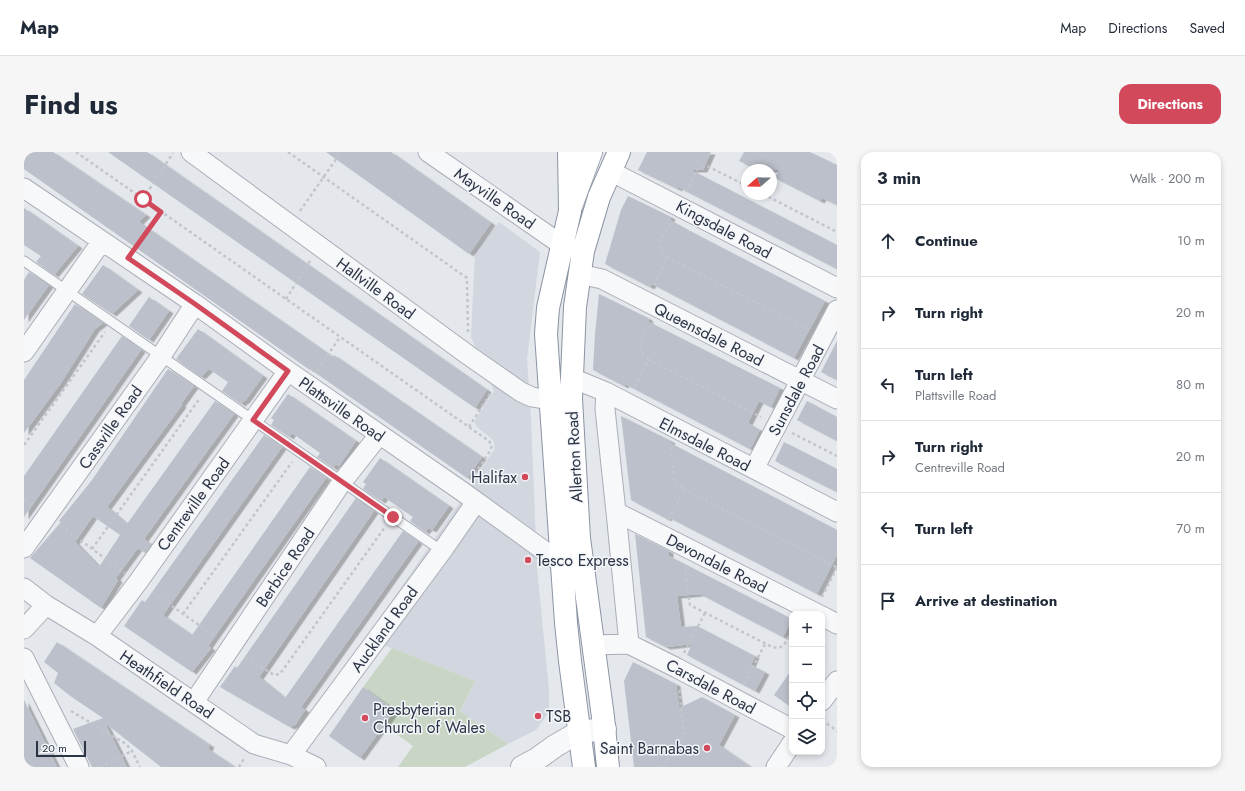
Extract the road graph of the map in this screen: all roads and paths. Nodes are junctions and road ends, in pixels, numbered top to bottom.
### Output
1 (76, 152) edge
2 (174, 152) edge
3 (191, 152) edge
4 (288, 152) edge
5 (341, 152) edge
6 (428, 152) edge
7 (569, 152) edge
8 (591, 152) edge
9 (614, 161) edge
10 (324, 177) junction
11 (741, 183) edge
12 (24, 188) edge
13 (143, 199) junction
14 (774, 200) edge
15 (679, 206) junction
16 (570, 211) junction
17 (161, 212) junction
18 (290, 224) junction
19 (837, 232) edge
20 (102, 240) junction
21 (562, 245) junction
22 (320, 246) junction
23 (667, 257) junction
24 (128, 258) junction
25 (24, 262) edge
26 (579, 274) junction
27 (837, 288) edge
28 (67, 292) junction
29 (286, 299) junction
30 (195, 304) junction
31 (652, 305) junction
32 (837, 310) edge
33 (112, 322) junction
34 (340, 337) junction
35 (824, 337) junction
36 (24, 352) edge
37 (468, 355) junction
38 (161, 356) junction
39 (648, 359) junction
40 (288, 371) junction
41 (500, 377) junction
42 (802, 381) junction
43 (308, 384) junction
44 (207, 388) junction
45 (564, 392) junction
46 (606, 392) junction
47 (837, 399) edge
48 (627, 404) junction
49 (253, 420) junction
50 (778, 425) junction
51 (469, 427) junction
52 (677, 430) junction
53 (379, 435) junction
54 (24, 445) edge
55 (299, 452) junction
56 (837, 456) edge
57 (754, 469) junction
58 (342, 482) junction
59 (684, 489) junction
60 (469, 497) junction
61 (24, 500) edge
62 (616, 512) junction
63 (837, 512) edge
64 (47, 516) junction
65 (393, 517) junction
66 (662, 535) junction
67 (683, 546) junction
68 (24, 548) edge
69 (92, 549) junction
70 (442, 551) junction
71 (561, 564) junction
72 (837, 567) edge
73 (138, 582) junction
74 (24, 588) edge
75 (46, 605) junction
76 (812, 611) edge
77 (819, 611) edge
78 (183, 614) junction
79 (825, 618) edge
80 (837, 624) edge
81 (24, 630) edge
82 (97, 636) junction
83 (789, 636) edge
84 (629, 644) junction
85 (765, 644) junction
86 (594, 645) junction
87 (231, 648) junction
88 (24, 658) edge
89 (837, 681) edge
90 (825, 698) edge
91 (736, 699) junction
92 (194, 702) junction
93 (67, 708) dead end
94 (825, 722) edge
95 (789, 727) edge
96 (604, 729) junction
97 (837, 731) edge
98 (579, 732) junction
99 (789, 748) edge
100 (132, 751) junction
101 (291, 755) junction
102 (79, 767) edge
103 (100, 767) edge
104 (140, 767) edge
105 (316, 767) edge
106 (522, 767) edge
107 (584, 767) edge
108 (608, 767) edge
109 (776, 767) edge

1 - 13 path
2 - 13 path
3 - 18 street, Hallville Road
4 - 10 path
5 - 10 path
6 - 21 street, Mayville Road
7 - 16 main road
8 - 16 main road, Allerton Road
9 - 15 street, Kingsdale Road
9 - 26 main road, Allerton Road
10 - 18 path
10 - 37 path
11 - 15 path
12 - 20 street, Plattsville Road
13 - 17 path
14 - 19 path
15 - 23 path
15 - 27 street, Kingsdale Road
16 - 21 main road, Allerton Road
17 - 24 path
17 - 29 path
18 - 22 street, Hallville Road
20 - 24 street, Plattsville Road
20 - 28 street
21 - 45 main road, Allerton Road
22 - 29 path
22 - 37 street, Hallville Road
23 - 31 path
23 - 35 path
24 - 30 street, Plattsville Road
25 - 28 lane
26 - 31 street, Queensdale Road
26 - 45 main road, Allerton Road
28 - 33 lane
28 - 36 street
29 - 34 path
30 - 38 street, Cassville Road
30 - 40 street, Plattsville Road
31 - 39 path
31 - 42 street, Queensdale Road
32 - 35 street, Sunsdale Road
33 - 38 lane
33 - 54 path
34 - 43 path
34 - 51 path
35 - 42 street, Sunsdale Road
37 - 41 street, Hallville Road
38 - 44 lane
38 - 64 street, Cassville Road
39 - 48 path
39 - 50 path
40 - 43 street, Plattsville Road
40 - 49 street, Centreville Road
41 - 45 street, Hallville Road
41 - 51 path
42 - 47 street, Queensdale Road
42 - 50 street, Sunsdale Road
43 - 53 street, Plattsville Road
44 - 49 lane
44 - 69 path
45 - 46 street, Elmsdale Road
45 - 71 main road, Allerton Road
45 - 86 main road, Allerton Road
46 - 48 street, Elmsdale Road
46 - 62 street
48 - 52 street, Elmsdale Road
49 - 55 lane
49 - 73 street, Centreville Road
50 - 56 path
50 - 57 street, Sunsdale Road
51 - 60 path
52 - 57 street, Elmsdale Road
52 - 59 path
53 - 58 street, Berbice Road
53 - 60 street, Plattsville Road
55 - 58 lane
55 - 78 path
57 - 63 street, Elmsdale Road
58 - 65 lane
58 - 87 street, Berbice Road
59 - 66 path
59 - 72 path
60 - 70 street, Auckland Road
60 - 71 street, Plattsville Road
61 - 64 path
62 - 66 street, Devondale Road
62 - 84 street
64 - 68 street, Cassville Road
64 - 69 path
65 - 70 lane
65 - 87 path
66 - 67 street, Devondale Road
67 - 76 street, Devondale Road
67 - 85 path
69 - 73 path
70 - 101 street, Auckland Road
71 - 98 main road, Allerton Road
72 - 77 path
73 - 78 path
73 - 82 street, Centreville Road
74 - 75 street, Heathfield Road
75 - 81 street
75 - 82 street, Heathfield Road
78 - 87 path
79 - 80 street, Devondale Road
82 - 92 street, Heathfield Road
83 - 85 path
84 - 86 street
84 - 91 street, Carsdale Road
85 - 91 path
86 - 96 main road, Allerton Road
87 - 92 street, Berbice Road
88 - 102 street
89 - 90 street
91 - 95 street, Carsdale Road
92 - 101 street, Heathfield Road
93 - 100 path
94 - 97 path
96 - 98 street
96 - 108 main road, Allerton Road
98 - 106 street
98 - 107 main road, Allerton Road
99 - 109 street
100 - 103 path
100 - 104 path
101 - 105 street, Heathfield Road

